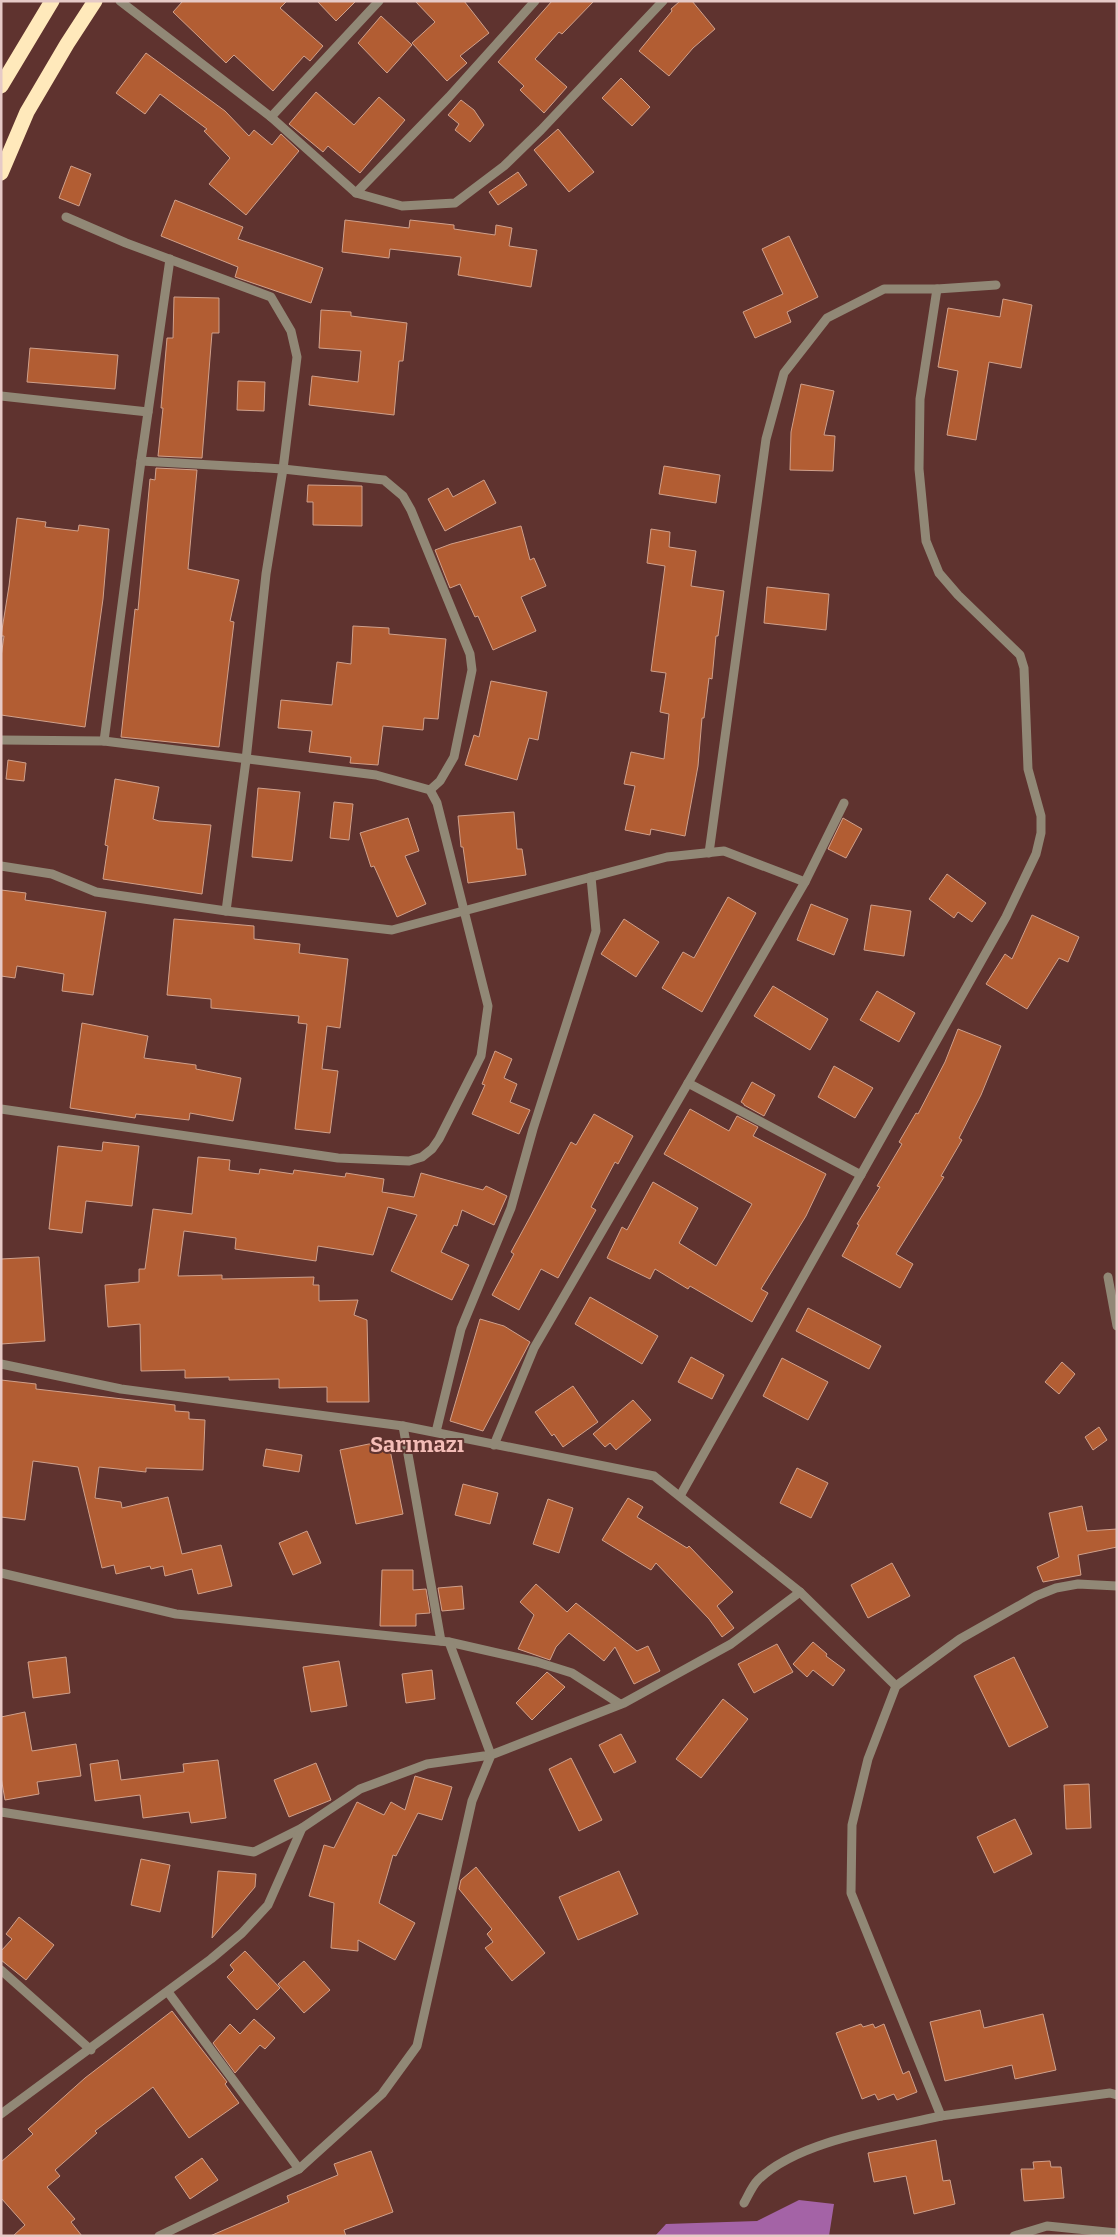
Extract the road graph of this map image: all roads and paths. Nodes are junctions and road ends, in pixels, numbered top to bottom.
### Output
1 (52, 1) edge
2 (95, 1) edge
3 (120, 1) edge
4 (379, 1) edge
5 (535, 1) edge
6 (663, 1) edge
7 (1, 86) edge
8 (271, 117) junction
9 (1, 172) edge
10 (356, 193) junction
11 (66, 217) dead end
12 (170, 260) junction
13 (996, 284) dead end
14 (937, 289) junction
15 (1, 396) edge
16 (148, 412) junction
17 (141, 461) junction
18 (283, 469) junction
19 (1, 740) edge
20 (104, 741) junction
21 (246, 760) junction
22 (430, 790) junction
23 (844, 802) dead end
24 (708, 853) junction
25 (1, 866) edge
26 (590, 877) junction
27 (805, 882) junction
28 (464, 910) junction
29 (226, 911) junction
30 (688, 1083) junction
31 (1, 1109) edge
32 (861, 1175) junction
33 (1108, 1277) dead end
34 (1117, 1326) edge
35 (1, 1364) edge
36 (403, 1426) junction
37 (436, 1432) junction
38 (494, 1445) junction
39 (680, 1496) junction
40 (1, 1573) edge
41 (1117, 1586) edge
42 (800, 1592) junction
43 (445, 1642) junction
44 (896, 1686) junction
45 (620, 1704) junction
46 (491, 1755) junction
47 (1, 1812) edge
48 (302, 1828) junction
49 (1, 1970) edge
50 (168, 1992) junction
51 (91, 2050) junction
52 (1117, 2096) edge
53 (1, 2114) edge
54 (941, 2116) junction
55 (299, 2169) junction
56 (744, 2203) dead end
57 (1117, 2233) edge
58 (159, 2236) edge
59 (1014, 2236) edge

1 - 7 highway
2 - 9 highway
3 - 8 street
4 - 8 street
5 - 10 street
6 - 10 street
8 - 10 street
11 - 12 street
12 - 16 street
12 - 18 street
13 - 14 street
14 - 24 street
14 - 32 street
15 - 16 street
16 - 17 street
17 - 18 street
17 - 20 street
18 - 21 street
18 - 22 street
19 - 20 street
20 - 21 street
21 - 22 street
21 - 29 street
22 - 28 street
23 - 27 street
24 - 26 street
24 - 27 street
25 - 29 street
26 - 28 street
26 - 37 street
27 - 30 street
28 - 29 street
28 - 31 street
30 - 32 street
30 - 38 street
32 - 39 street
33 - 34 street
35 - 36 street
36 - 37 street
36 - 43 street
37 - 38 street
38 - 39 street
39 - 42 street
40 - 43 street
41 - 44 street
42 - 44 street
42 - 45 street
43 - 45 street
43 - 46 street
44 - 54 street
45 - 46 street
46 - 48 street
46 - 55 street
47 - 48 street
48 - 50 street
49 - 51 street
50 - 51 street
50 - 55 street
51 - 53 street
52 - 54 street
54 - 56 street
55 - 58 street
57 - 59 street

